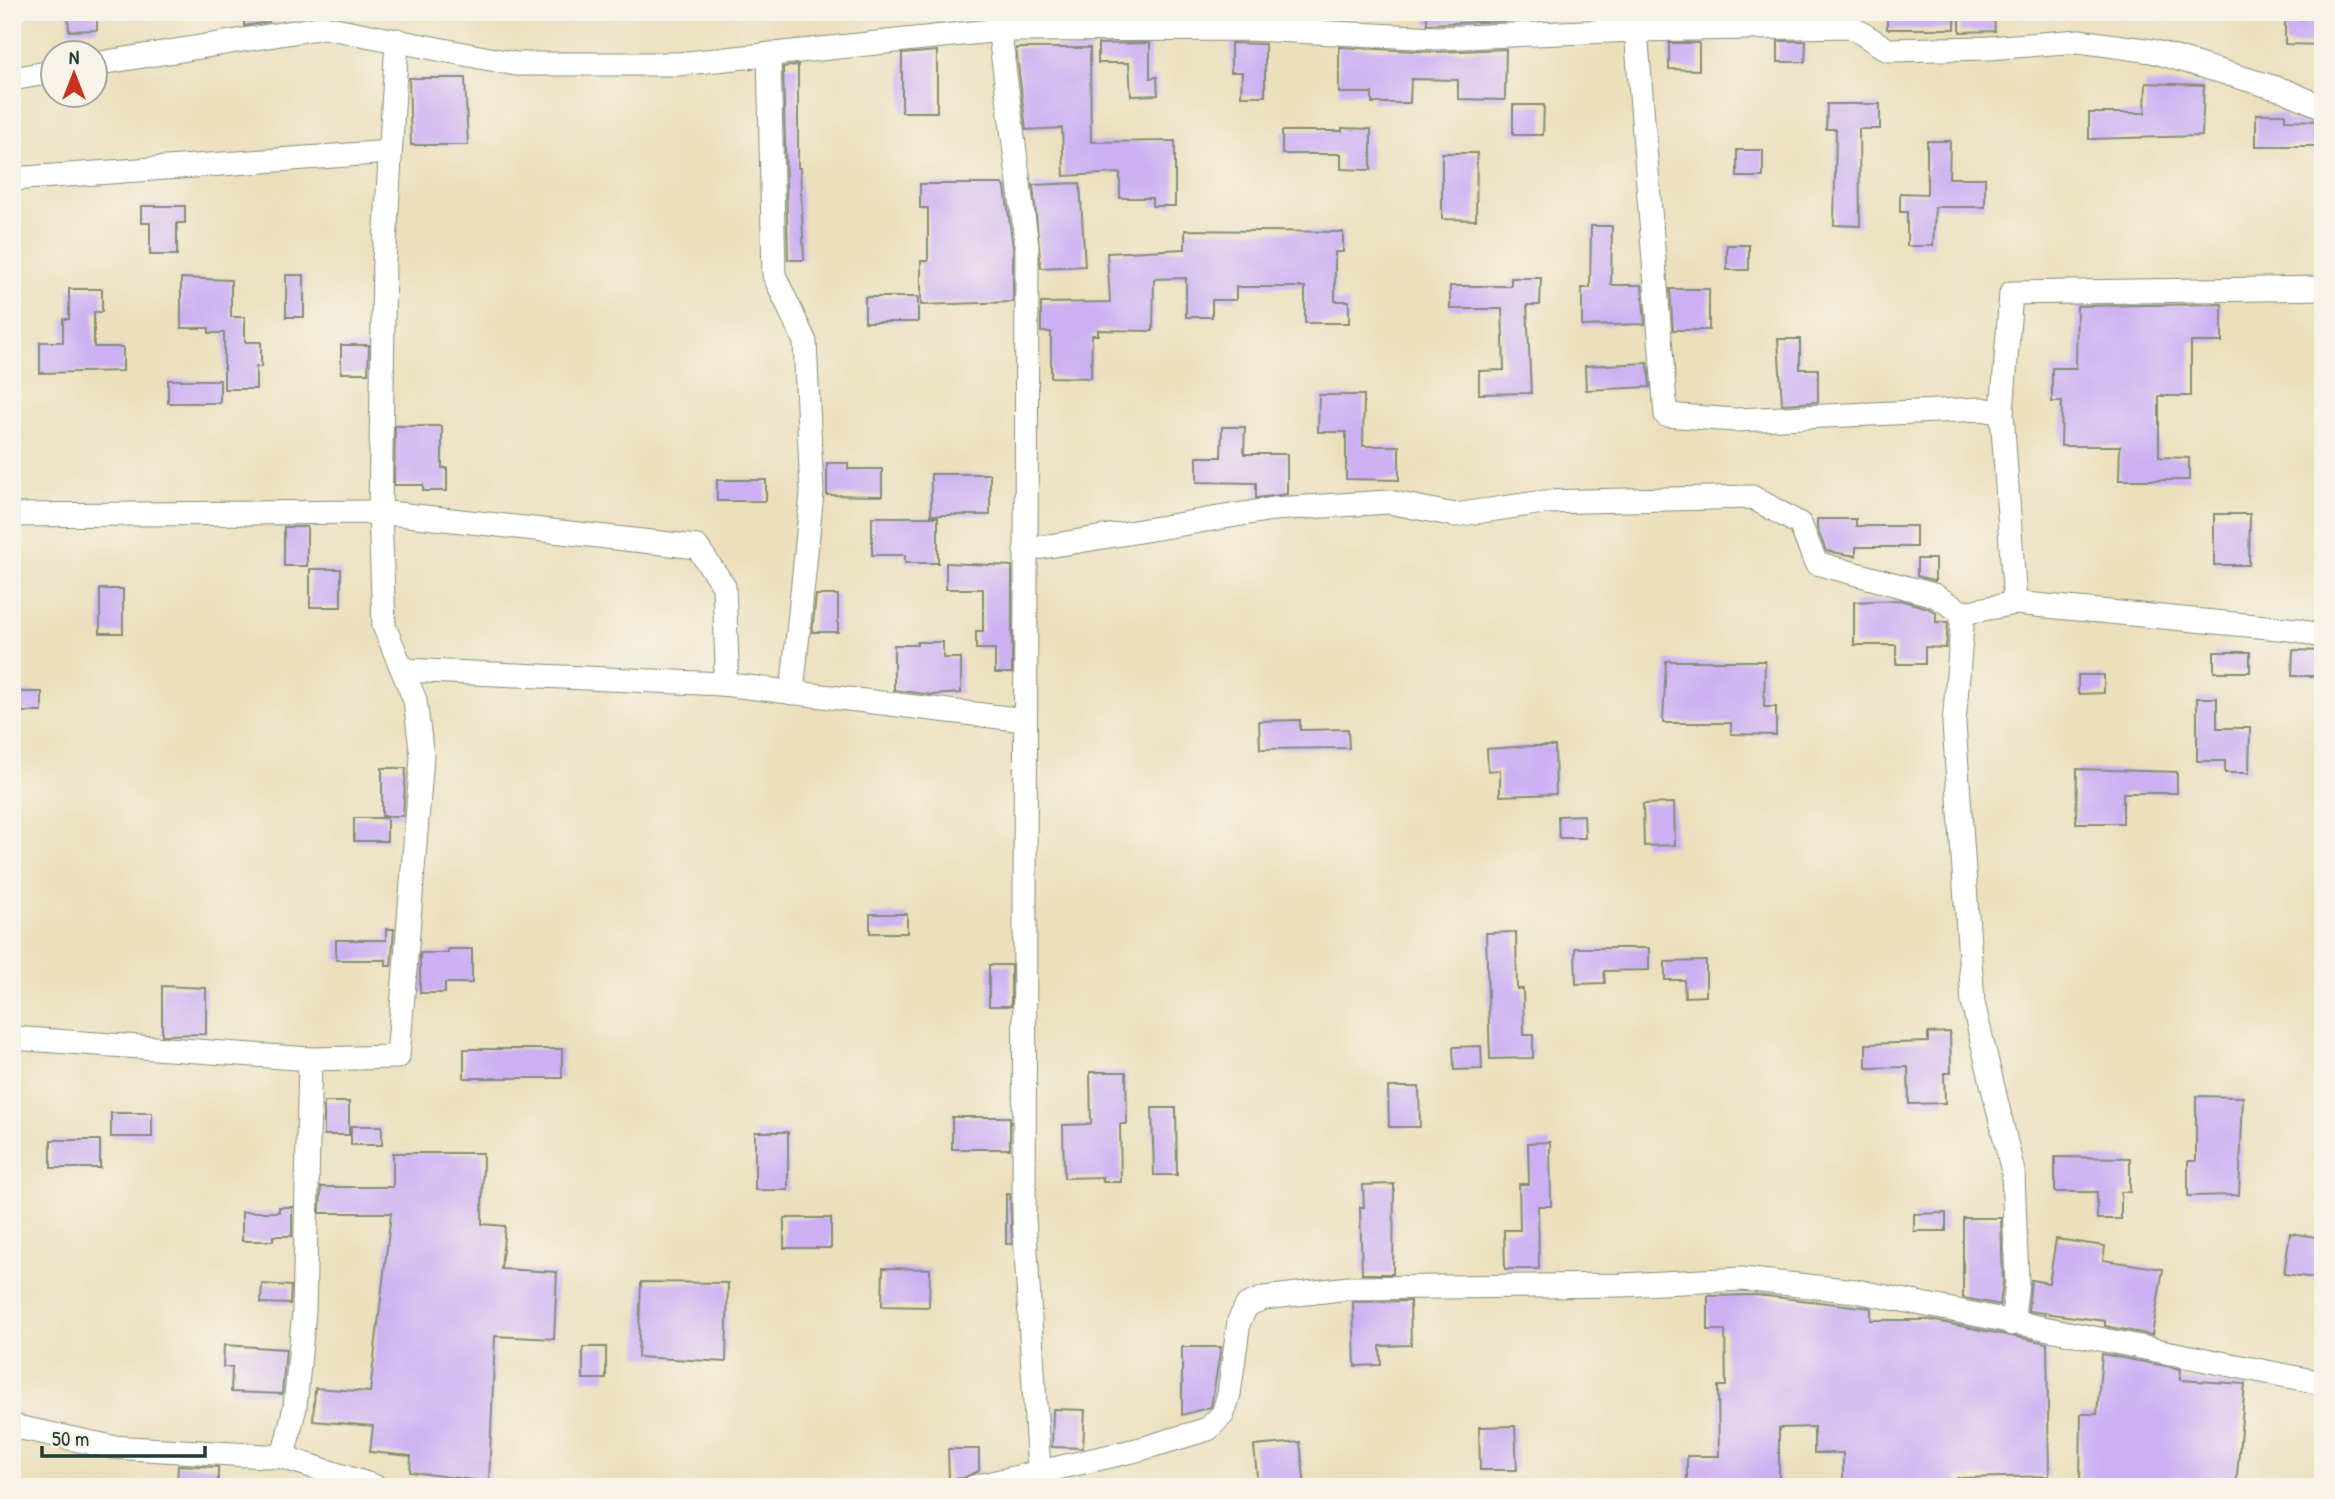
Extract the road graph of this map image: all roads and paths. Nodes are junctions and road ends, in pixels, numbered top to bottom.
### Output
1 (300, 21) edge
2 (999, 21) edge
3 (1341, 23) edge
4 (1636, 30) junction
5 (397, 40) junction
6 (769, 54) junction
7 (108, 61) edge
8 (38, 74) edge
9 (12, 79) edge
10 (2323, 107) edge
11 (390, 152) junction
12 (12, 179) edge
13 (2323, 288) edge
14 (2002, 413) junction
15 (380, 512) junction
16 (12, 515) edge
17 (1025, 550) junction
18 (2015, 603) junction
19 (1963, 613) junction
20 (2323, 637) edge
21 (403, 670) junction
22 (722, 684) junction
23 (792, 693) junction
24 (1025, 720) junction
25 (12, 1038) edge
26 (310, 1059) junction
27 (2012, 1324) junction
28 (2323, 1383) edge
29 (12, 1426) edge
30 (283, 1457) junction
31 (1039, 1472) junction
32 (376, 1487) edge
33 (974, 1487) edge

1 - 5 street
1 - 7 street
2 - 3 street
2 - 6 street
2 - 17 street
3 - 4 street
4 - 10 street
4 - 14 street
5 - 6 street
5 - 11 street
6 - 23 street
8 - 9 street
11 - 12 street
11 - 15 street
13 - 14 street
14 - 18 street
15 - 16 street
15 - 21 street
15 - 22 street
17 - 19 street
17 - 24 street
18 - 19 street
18 - 20 street
19 - 27 street
21 - 22 street
21 - 26 street
22 - 23 street
23 - 24 street
24 - 31 street
25 - 26 street
26 - 30 street
27 - 28 street
27 - 31 street
29 - 30 street
30 - 32 street
31 - 33 street

